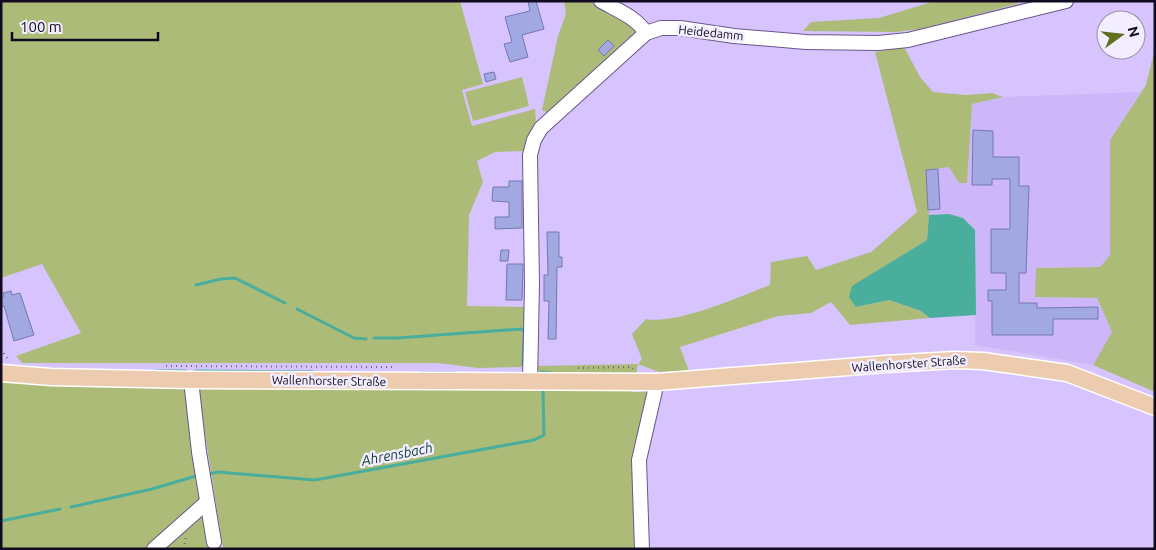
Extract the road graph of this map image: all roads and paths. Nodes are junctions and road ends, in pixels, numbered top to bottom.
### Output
1 (601, 1) edge
2 (1066, 1) edge
3 (646, 33) junction
4 (1, 349) edge
5 (7, 370) edge
6 (530, 376) junction
7 (191, 380) junction
8 (657, 382) junction
9 (1155, 407) edge
10 (207, 502) junction
11 (214, 542) dead end
12 (154, 549) edge
13 (642, 549) edge

1 - 3 street
2 - 3 street, Heidedamm
3 - 6 street, Heidedamm
4 - 5 path
5 - 7 main road, Wallenhorster Straße
6 - 7 main road, Wallenhorster Straße
6 - 8 main road, Wallenhorster Straße
7 - 10 street
8 - 9 main road, Wallenhorster Straße
8 - 13 street
10 - 11 street
10 - 12 street

